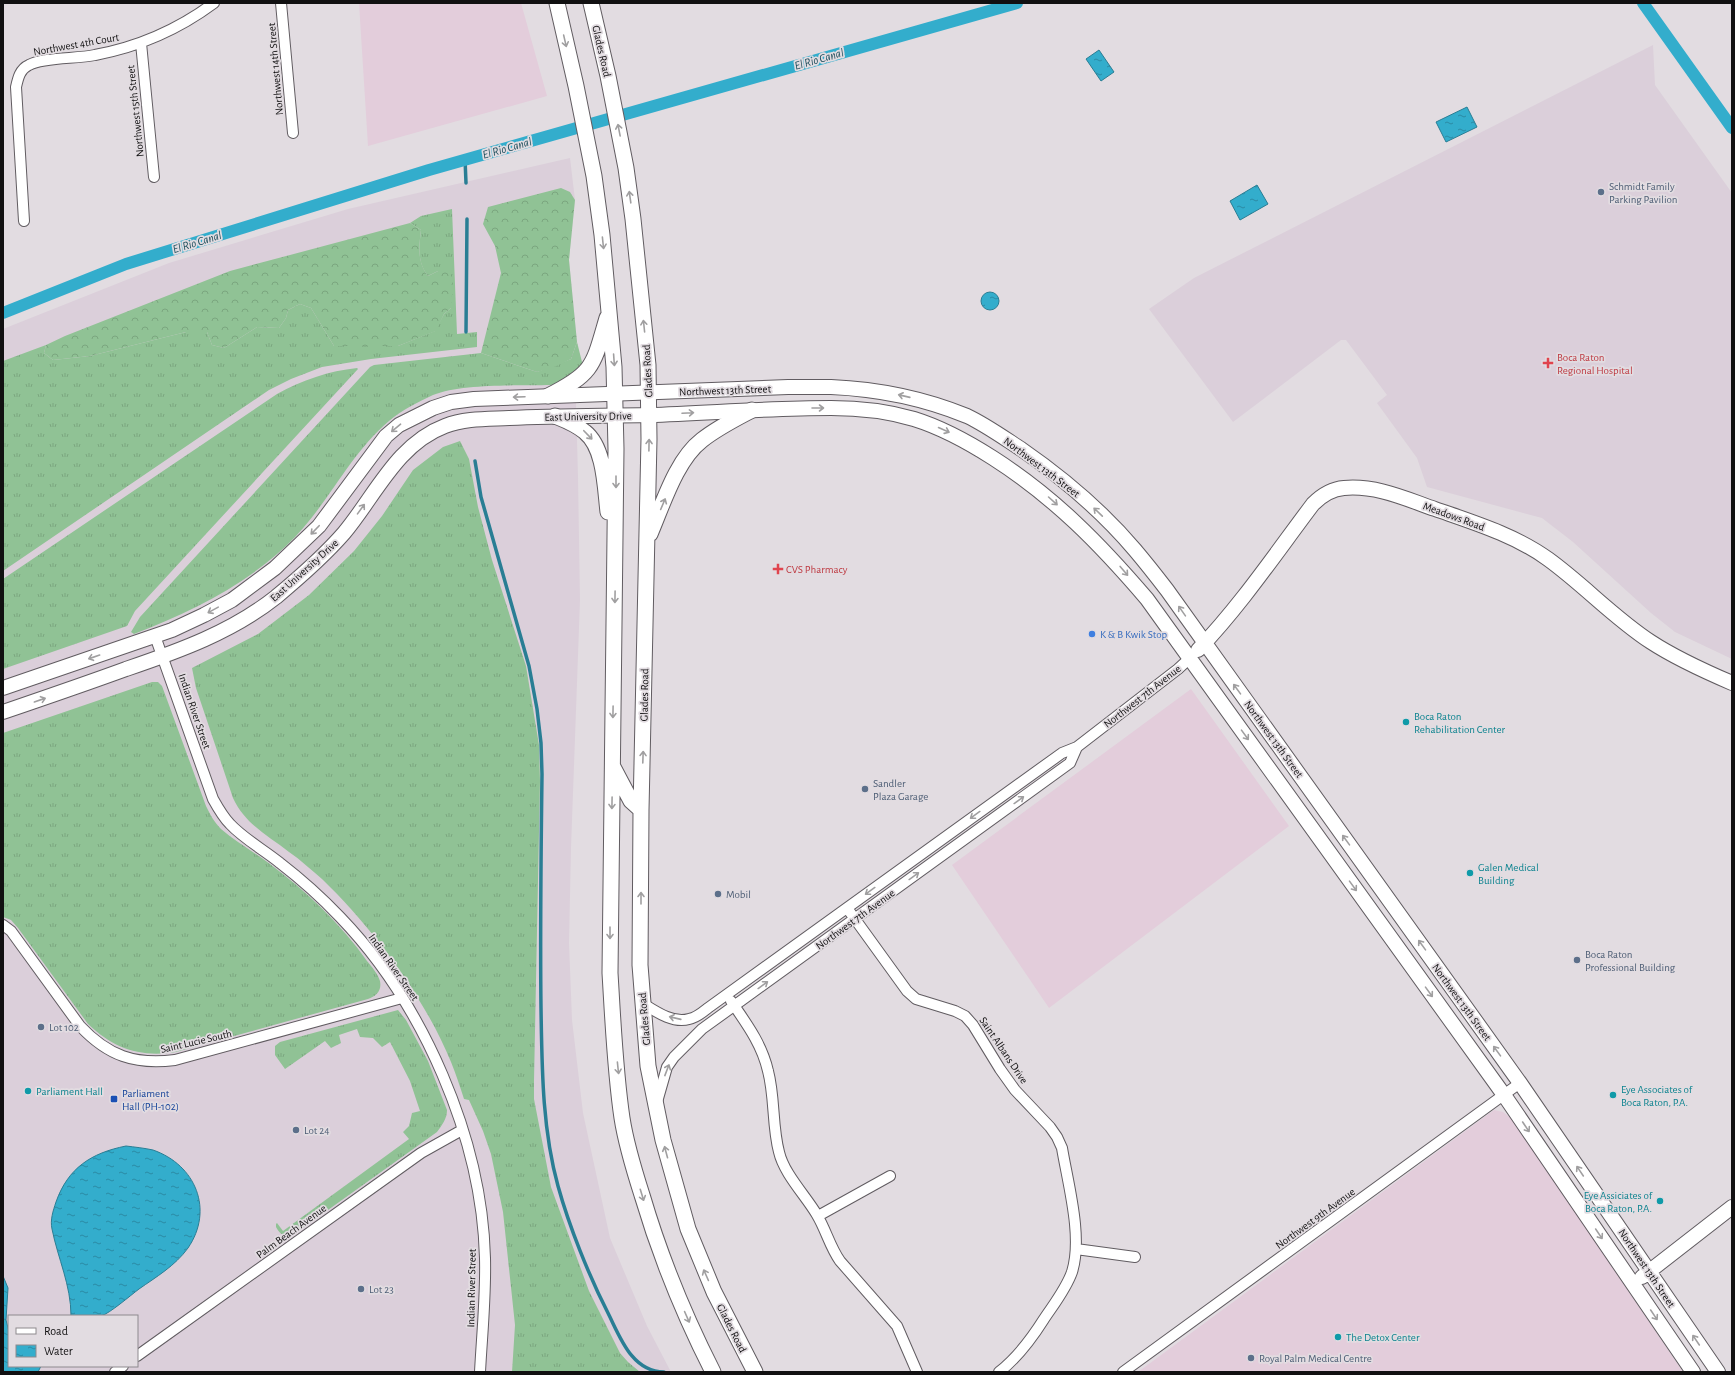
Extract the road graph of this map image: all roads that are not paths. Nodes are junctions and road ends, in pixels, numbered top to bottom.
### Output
1 (214, 3) edge
2 (281, 3) edge
3 (557, 3) edge
4 (591, 3) edge
5 (141, 43) junction
6 (293, 132) dead end
7 (154, 177) dead end
8 (24, 221) dead end
9 (610, 307) junction
10 (614, 393) junction
11 (648, 393) junction
12 (548, 396) junction
13 (752, 410) junction
14 (615, 415) junction
15 (649, 415) junction
16 (555, 416) junction
17 (647, 540) junction
18 (616, 558) junction
19 (155, 636) junction
20 (1204, 643) junction
21 (163, 657) junction
22 (1190, 658) junction
23 (1732, 683) edge
24 (3, 688) edge
25 (3, 712) edge
26 (1077, 747) junction
27 (612, 764) junction
28 (641, 810) junction
29 (847, 908) junction
30 (855, 919) junction
31 (3, 925) edge
32 (727, 994) junction
33 (402, 998) junction
34 (642, 1003) junction
35 (734, 1006) junction
36 (1520, 1083) junction
37 (1504, 1095) junction
38 (656, 1108) junction
39 (462, 1130) junction
40 (890, 1176) dead end
41 (1732, 1207) edge
42 (818, 1216) junction
43 (1076, 1249) junction
44 (1135, 1256) dead end
45 (1650, 1272) junction
46 (1632, 1283) junction
47 (138, 1355) edge
48 (480, 1372) edge
49 (712, 1372) edge
50 (755, 1372) edge
51 (917, 1372) edge
52 (999, 1372) edge
53 (1123, 1372) edge
54 (1693, 1372) edge
55 (1718, 1372) edge

1 - 5 street, Northwest 4th Court
2 - 6 street, Northwest 14th Street
3 -> 9 main road
11 -> 4 main road, Glades Road
5 - 7 street, Northwest 15th Street
5 - 8 street, Northwest 4th Court
9 -> 10 main road
9 - 12 main road
10 - 11 street, East University Drive
10 - 12 street, East University Drive
10 - 14 main road
11 - 15 main road, Glades Road
20 -> 11 street, Northwest 13th Street
12 -> 19 street, East University Drive
15 -> 13 street, Northwest 13th Street
17 -> 13 main road
13 -> 22 street, Northwest 13th Street
14 - 15 street, East University Drive
14 - 16 street, East University Drive
14 -> 18 main road
17 -> 15 main road, Glades Road
16 -> 18 main road
21 -> 16 street, East University Drive
28 -> 17 main road, Glades Road
18 -> 27 main road
19 - 21 street, Indian River Street
19 -> 24 street, East University Drive
20 - 22 street, Northwest 7th Avenue
20 - 23 street, Meadows Road
36 -> 20 street, Northwest 13th Street
25 -> 21 street, East University Drive
21 - 33 street, Indian River Street
22 - 26 street, Northwest 7th Avenue
22 -> 37 street, Northwest 13th Street
26 -> 29 street, Northwest 7th Avenue
30 -> 26 street, Northwest 7th Avenue
27 - 28 main road
27 -> 49 main road
34 -> 28 main road, Glades Road
29 - 30 street, Saint Albans Drive
29 - 32 street, Northwest 7th Avenue
35 -> 30 street, Northwest 7th Avenue
30 - 43 street, Saint Albans Drive
31 - 33 street, Saint Lucie South
32 -> 34 street, Northwest 7th Avenue
32 - 35 street
33 - 39 street, Indian River Street
34 - 38 main road, Glades Road
38 -> 35 street, Northwest 7th Avenue
35 - 42 street
36 - 37 street, Northwest 9th Avenue
45 -> 36 street, Northwest 13th Street
37 -> 46 street, Northwest 13th Street
37 - 53 street, Northwest 9th Avenue
50 -> 38 main road, Glades Road
39 - 47 street, Palm Beach Avenue
39 - 48 street, Indian River Street
40 - 42 street
41 - 45 street
42 - 51 street
43 - 44 street
43 - 52 street, Saint Albans Drive
45 - 46 street
55 -> 45 street, Northwest 13th Street
46 -> 54 street, Northwest 13th Street

